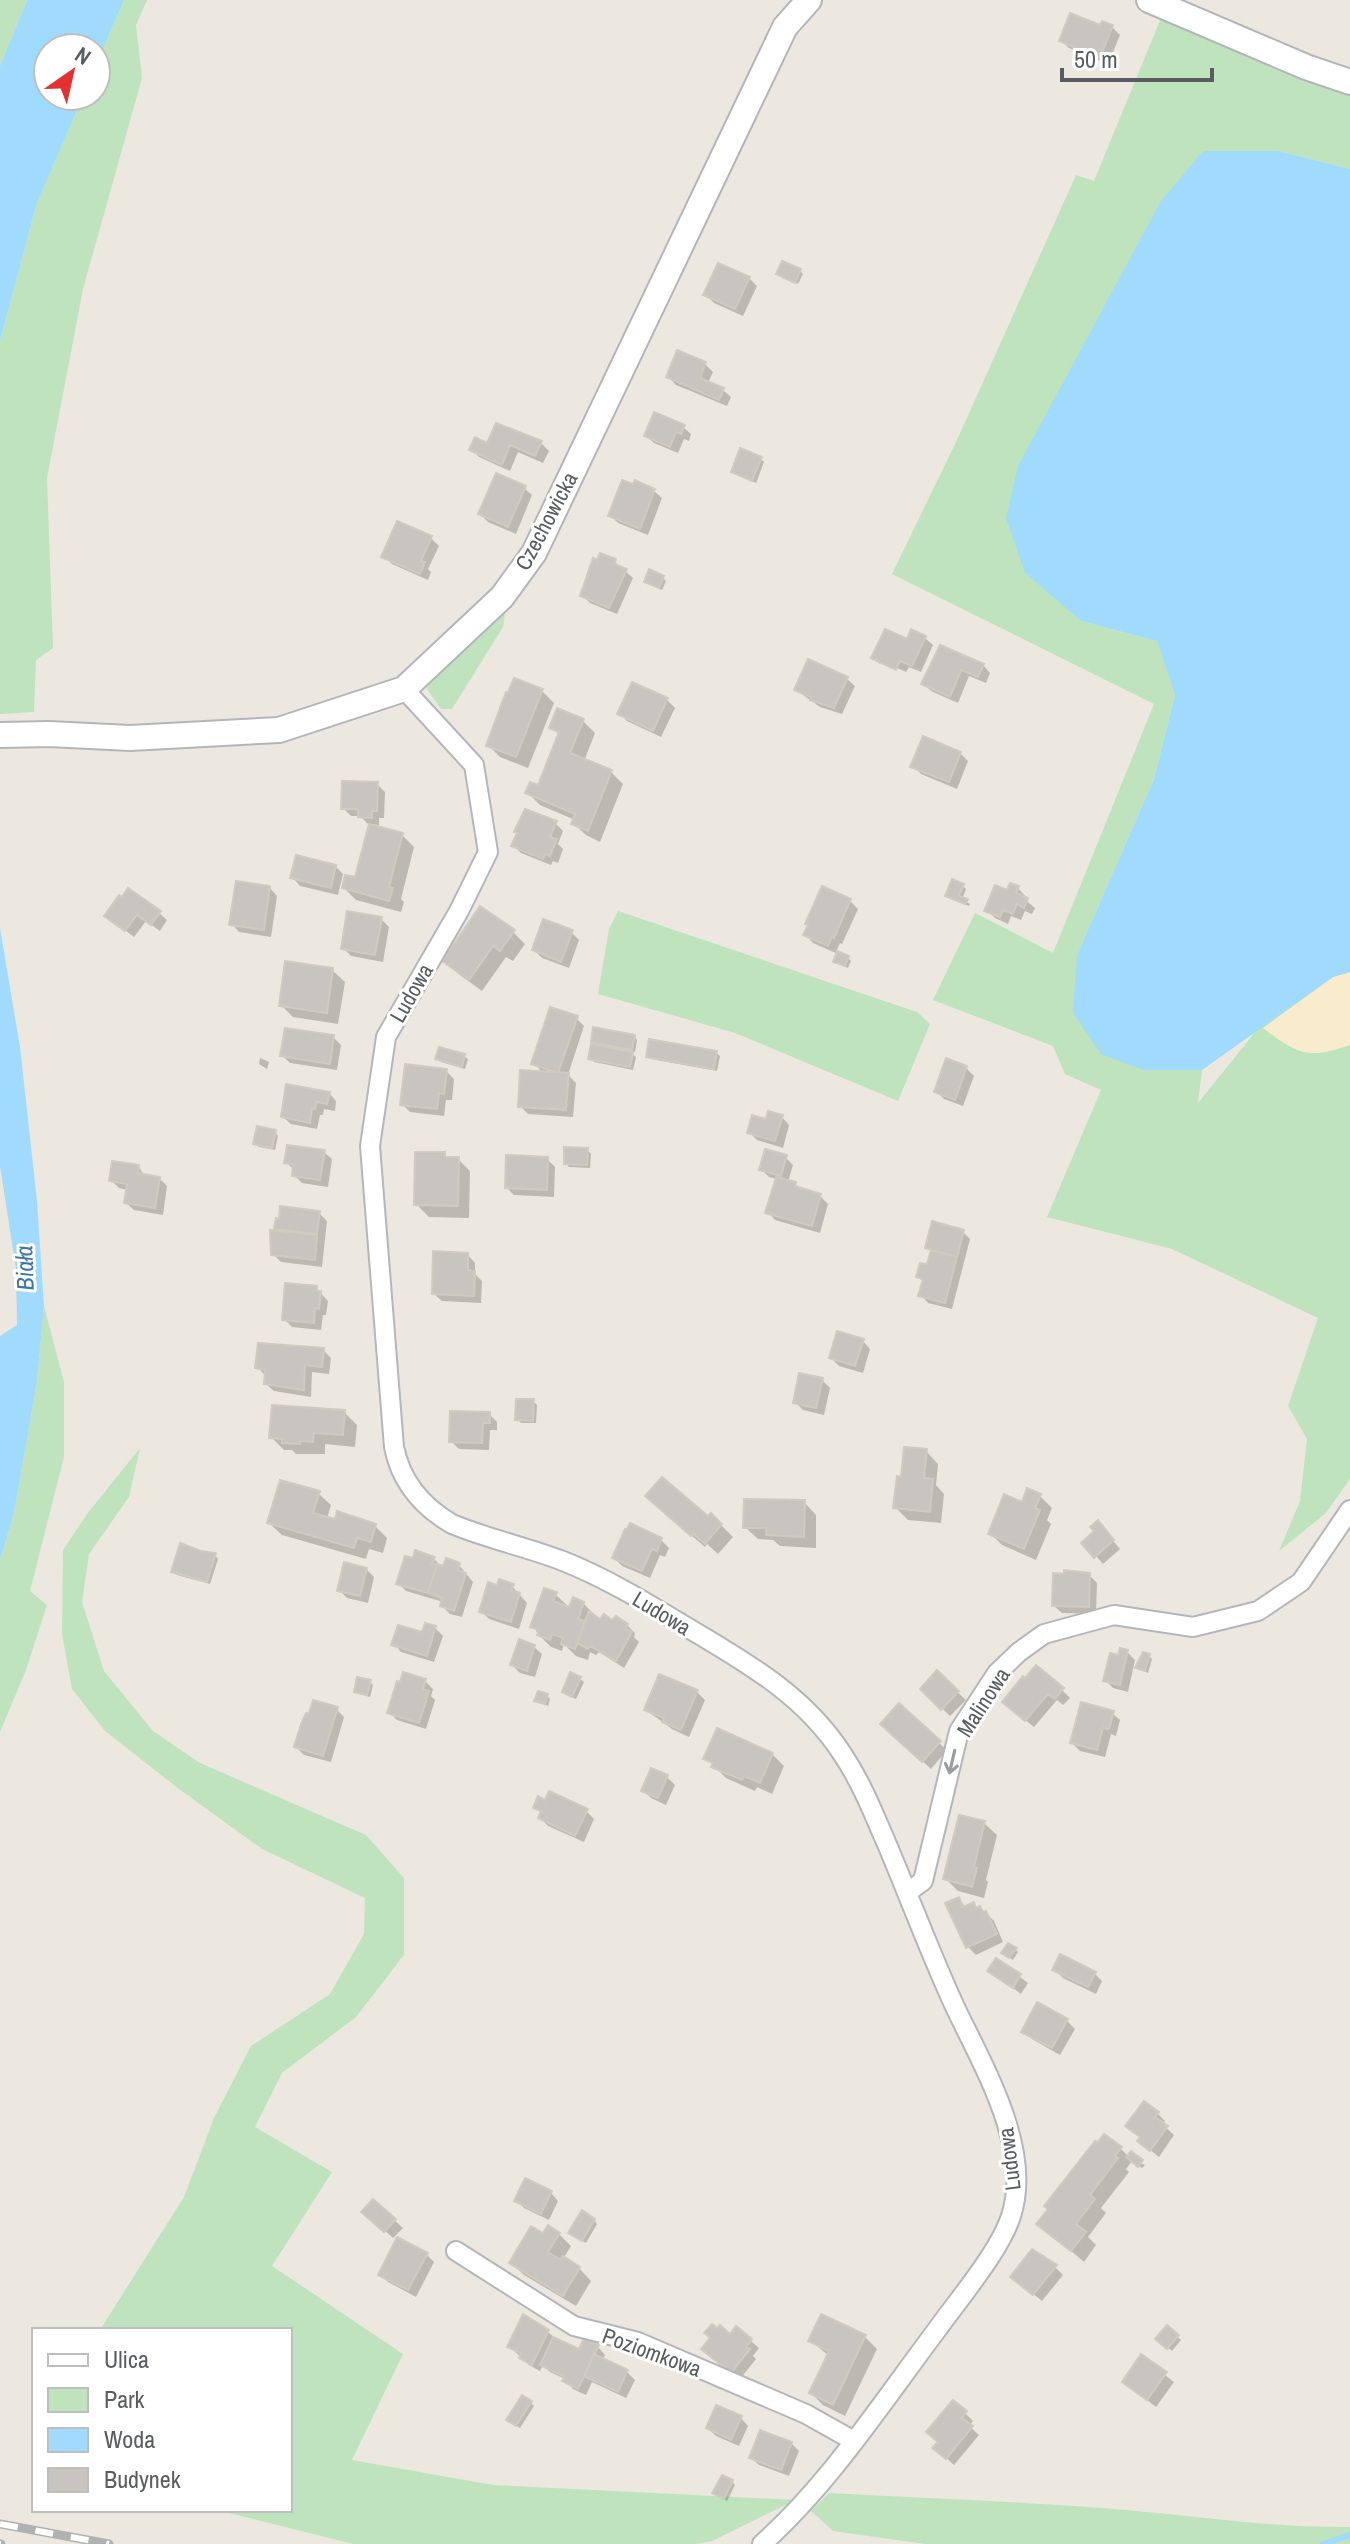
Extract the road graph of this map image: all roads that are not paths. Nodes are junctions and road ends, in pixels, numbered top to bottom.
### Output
1 (809, 0) edge
2 (1149, 0) edge
3 (1350, 82) edge
4 (404, 689) junction
5 (0, 735) edge
6 (1350, 1510) edge
7 (908, 1892) junction
8 (456, 2251) dead end
9 (854, 2441) junction
10 (762, 2544) edge

1 - 4 street, Czechowicka
2 - 3 street
4 - 5 street, Czechowicka
4 - 7 street, Ludowa
6 -> 7 street, Malinowa
7 - 9 street, Ludowa
8 - 9 street, Poziomkowa
9 - 10 street, Ludowa

